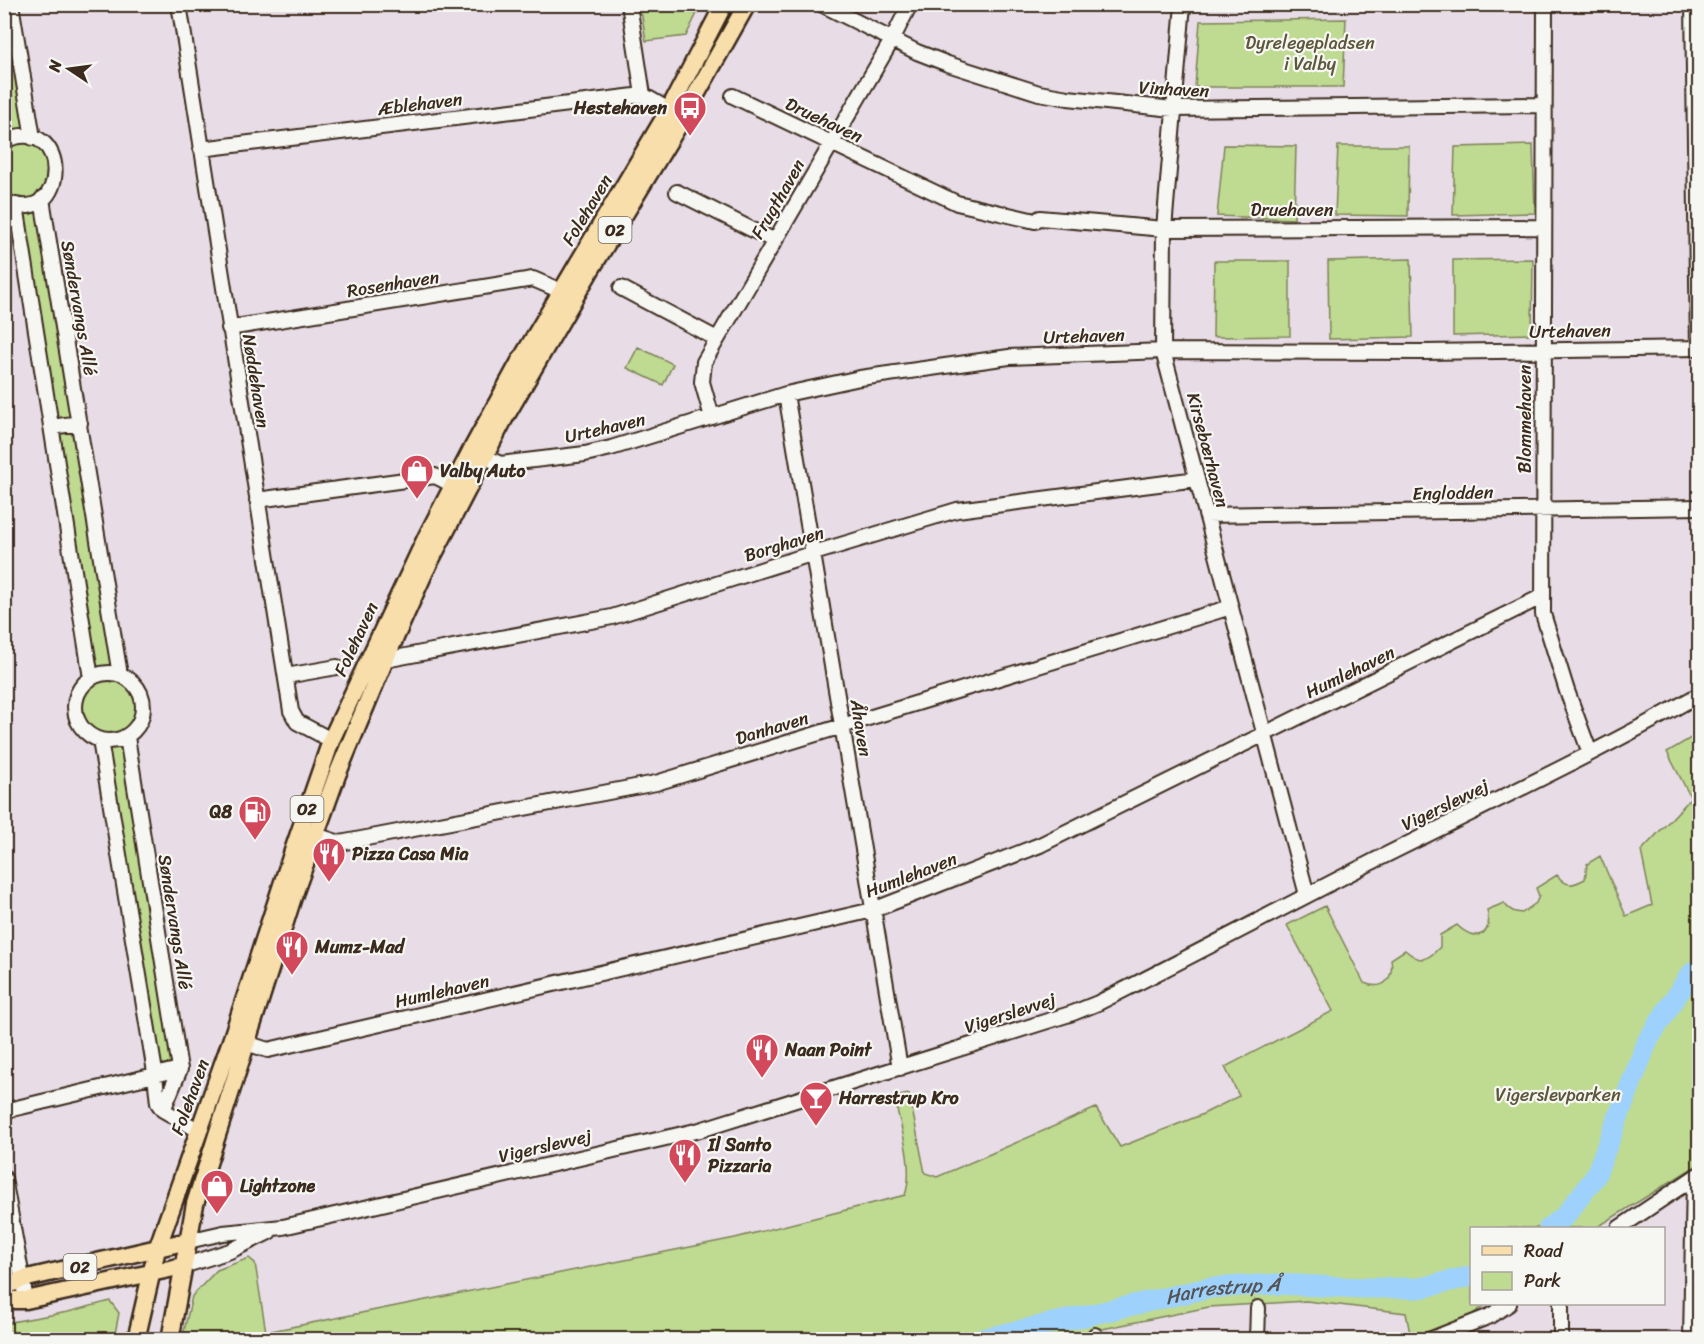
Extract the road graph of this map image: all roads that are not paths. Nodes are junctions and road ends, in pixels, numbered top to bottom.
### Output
1 (11, 4) edge
2 (179, 4) edge
3 (629, 4) edge
4 (724, 4) edge
5 (747, 4) edge
6 (821, 4) edge
7 (910, 4) edge
8 (1183, 4) edge
9 (1545, 4) edge
10 (1693, 4) edge
11 (892, 40) junction
12 (643, 95) junction
13 (733, 96) dead end
14 (1544, 105) junction
15 (1173, 109) junction
16 (669, 110) junction
17 (33, 138) junction
18 (5, 139) edge
19 (832, 143) junction
20 (201, 149) junction
21 (677, 192) dead end
22 (42, 199) junction
23 (10, 203) edge
24 (1544, 227) junction
25 (1164, 229) junction
26 (775, 241) junction
27 (621, 288) dead end
28 (561, 291) junction
29 (229, 328) junction
30 (717, 339) junction
31 (1699, 348) edge
32 (1544, 349) junction
33 (1163, 351) junction
34 (786, 394) junction
35 (712, 417) junction
36 (80, 423) junction
37 (51, 428) junction
38 (484, 456) junction
39 (1197, 479) junction
40 (453, 485) junction
41 (256, 500) junction
42 (1700, 507) edge
43 (1543, 510) junction
44 (1206, 515) junction
45 (814, 553) junction
46 (1543, 596) junction
47 (1231, 607) junction
48 (385, 660) junction
49 (336, 667) dead end
50 (120, 675) junction
51 (286, 676) junction
52 (91, 678) junction
53 (1700, 694) edge
54 (842, 725) junction
55 (1264, 734) junction
56 (127, 736) junction
57 (100, 740) junction
58 (331, 740) junction
59 (1590, 753) junction
60 (315, 835) junction
61 (1307, 895) junction
62 (873, 910) junction
63 (246, 1043) junction
64 (900, 1068) junction
65 (180, 1069) junction
66 (155, 1075) junction
67 (4, 1110) edge
68 (163, 1110) junction
69 (198, 1130) junction
70 (1697, 1176) edge
71 (4, 1178) edge
72 (1620, 1227) edge
73 (279, 1228) junction
74 (188, 1241) junction
75 (156, 1249) junction
76 (183, 1266) junction
77 (150, 1273) junction
78 (23, 1279) junction
79 (4, 1287) edge
80 (4, 1300) edge
81 (26, 1300) junction
82 (1507, 1305) edge
83 (1562, 1305) edge
84 (1258, 1308) dead end
85 (136, 1340) edge
86 (170, 1340) edge
87 (1257, 1340) edge
88 (1429, 1340) edge
89 (1561, 1340) edge
90 (1692, 1340) edge

1 - 17 street
2 - 20 street, Nøddehaven
3 - 12 street
4 - 16 main road, Folehaven / O2
5 - 38 main road, Folehaven / O2
6 - 11 street, Vinhaven
7 - 11 street, Frugthaven
8 - 15 street, Kirsebærhaven
9 - 14 street, Blommehaven
10 - 31 street
11 - 15 street, Vinhaven
11 - 19 street, Frugthaven
12 - 16 street
12 - 20 street, Æblehaven
13 - 19 street, Druehaven
14 - 15 street, Vinhaven
14 - 24 street, Blommehaven
15 - 25 street, Kirsebærhaven
16 - 28 main road, Folehaven / O2
17 - 18 street
17 - 22 street
19 - 25 street, Druehaven
19 - 26 street, Frugthaven
20 - 29 street, Nøddehaven
21 - 26 street
22 - 23 street
22 - 36 street, Søndervangs Allé
23 - 37 street
24 - 25 street, Druehaven
24 - 32 street, Blommehaven
25 - 33 street, Kirsebærhaven
26 - 30 street, Frugthaven
27 - 30 street
28 - 29 street, Rosenhaven
28 - 40 main road, Folehaven / O2
29 - 41 street, Nøddehaven
30 - 35 street, Frugthaven
31 - 32 street, Urtehaven
32 - 33 street, Urtehaven
32 - 43 street, Blommehaven
33 - 34 street, Urtehaven
33 - 39 street, Kirsebærhaven
34 - 35 street, Urtehaven
34 - 45 street, Åhaven
35 - 38 street, Urtehaven
36 - 37 street
36 - 50 street, Søndervangs Allé
37 - 52 street
38 - 48 main road, Folehaven / O2
39 - 44 street, Kirsebærhaven
39 - 45 street, Borghaven
40 - 41 street
40 - 58 main road, Folehaven / O2
41 - 51 street, Nøddehaven
42 - 43 street, Englodden
43 - 44 street, Englodden
43 - 46 street, Blommehaven
44 - 47 street, Kirsebærhaven
45 - 48 street, Borghaven
45 - 54 street, Åhaven
46 - 55 street, Humlehaven
46 - 59 street, Blommehaven
47 - 54 street, Danhaven
47 - 55 street, Kirsebærhaven
48 - 60 main road, Folehaven / O2
49 - 51 street
50 - 52 street
50 - 56 street
51 - 58 street, Nøddehaven
52 - 57 street
53 - 59 street, Vigerslevvej
54 - 60 street, Danhaven
54 - 62 street, Åhaven
55 - 61 street, Kirsebærhaven
55 - 62 street, Humlehaven
56 - 57 street
56 - 65 street, Søndervangs Allé
57 - 66 street
58 - 69 main road, Folehaven / O2
59 - 61 street, Vigerslevvej
60 - 63 main road, Folehaven / O2
61 - 64 street, Vigerslevvej
62 - 63 street, Humlehaven
62 - 64 street, Åhaven
63 - 74 main road, Folehaven / O2
64 - 73 street, Vigerslevvej
65 - 66 street
65 - 68 street
66 - 67 street
66 - 68 street
68 - 69 street
69 - 75 main road, Folehaven / O2
70 - 72 street
70 - 90 street
71 - 78 street
73 - 74 street, Vigerslevvej
73 - 76 street, Vigerslevvej
74 - 75 main road, Vigerslevvej / O2
74 - 76 main road, Folehaven / O2
75 - 77 main road, Folehaven / O2
75 - 78 main road, Vigerslevvej / O2
76 - 77 main road, Vigerslevvej / O2
76 - 86 main road, Folehaven / O2
77 - 81 main road, Vigerslevvej / O2
77 - 85 main road, Folehaven / O2
78 - 79 main road, Vigerslevvej / O2
78 - 81 street
80 - 81 main road, Vigerslevvej / O2
82 - 88 street
83 - 89 street
84 - 87 street

